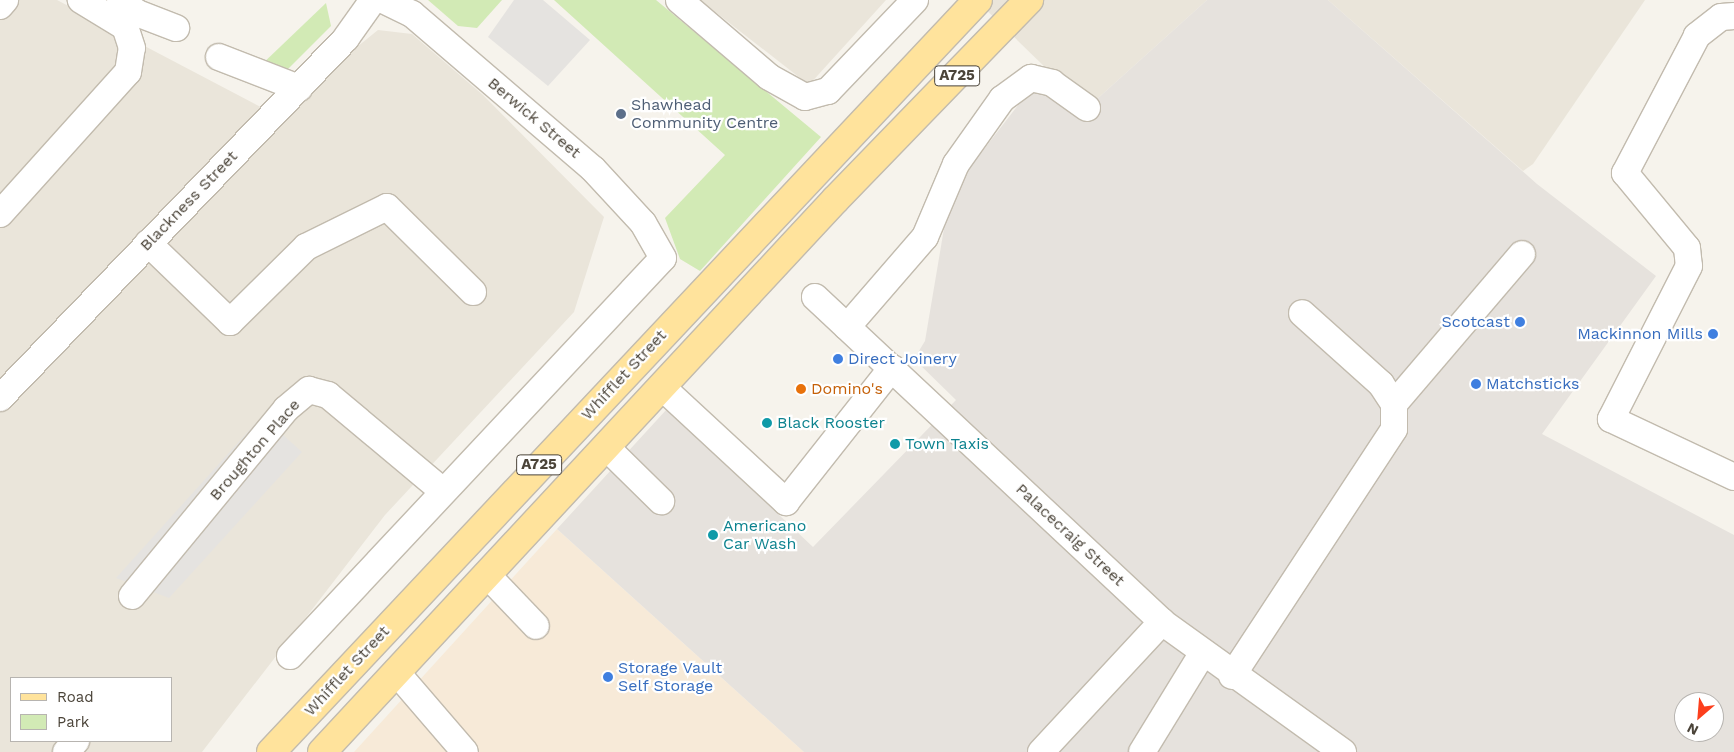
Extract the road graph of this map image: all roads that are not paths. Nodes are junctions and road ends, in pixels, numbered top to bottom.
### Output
1 (6, 0) edge
2 (81, 0) edge
3 (120, 0) edge
4 (373, 0) edge
5 (383, 0) edge
6 (679, 0) edge
7 (915, 0) edge
8 (978, 0) edge
9 (1028, 0) edge
10 (0, 6) edge
11 (1734, 16) edge
12 (176, 28) dead end
13 (219, 57) dead end
14 (299, 88) junction
15 (1087, 108) dead end
16 (0, 214) edge
17 (148, 243) junction
18 (1522, 254) dead end
19 (473, 292) dead end
20 (815, 297) dead end
21 (1302, 313) dead end
22 (848, 327) junction
23 (892, 368) junction
24 (663, 388) junction
25 (0, 398) edge
26 (1394, 404) junction
27 (607, 448) junction
28 (1734, 477) edge
29 (443, 491) junction
30 (660, 501) dead end
31 (488, 576) junction
32 (132, 596) dead end
33 (1162, 622) junction
34 (536, 626) dead end
35 (1202, 654) junction
36 (290, 656) dead end
37 (397, 673) junction
38 (1232, 676) junction
39 (75, 742) edge
40 (66, 752) edge
41 (271, 752) edge
42 (322, 752) edge
43 (465, 752) edge
44 (1041, 752) edge
45 (1142, 752) edge
46 (1343, 752) edge

1 - 10 street
2 - 16 street
3 - 12 street
4 - 14 street, Blackness Street
5 - 29 street, Berwick Street
6 - 7 street
8 - 41 main road, Whifflet Street / A725
9 - 24 main road, A725
11 - 28 street
13 - 14 street
14 - 17 street, Blackness Street
15 - 22 street
17 - 19 street
17 - 25 street, Blackness Street
18 - 26 street
20 - 22 street, Palacecraig Street
21 - 26 street
22 - 23 street, Palacecraig Street
23 - 24 street
23 - 33 street, Palacecraig Street
24 - 27 main road, A725
26 - 38 street
27 - 30 street
27 - 31 main road, A725
29 - 32 street, Broughton Place
29 - 36 street
31 - 34 street
31 - 37 main road, A725
33 - 35 street, Palacecraig Street
33 - 44 street
35 - 38 street, Palacecraig Street
35 - 45 street
37 - 42 main road, A725
37 - 43 street
38 - 46 street, Palacecraig Street
39 - 40 street

